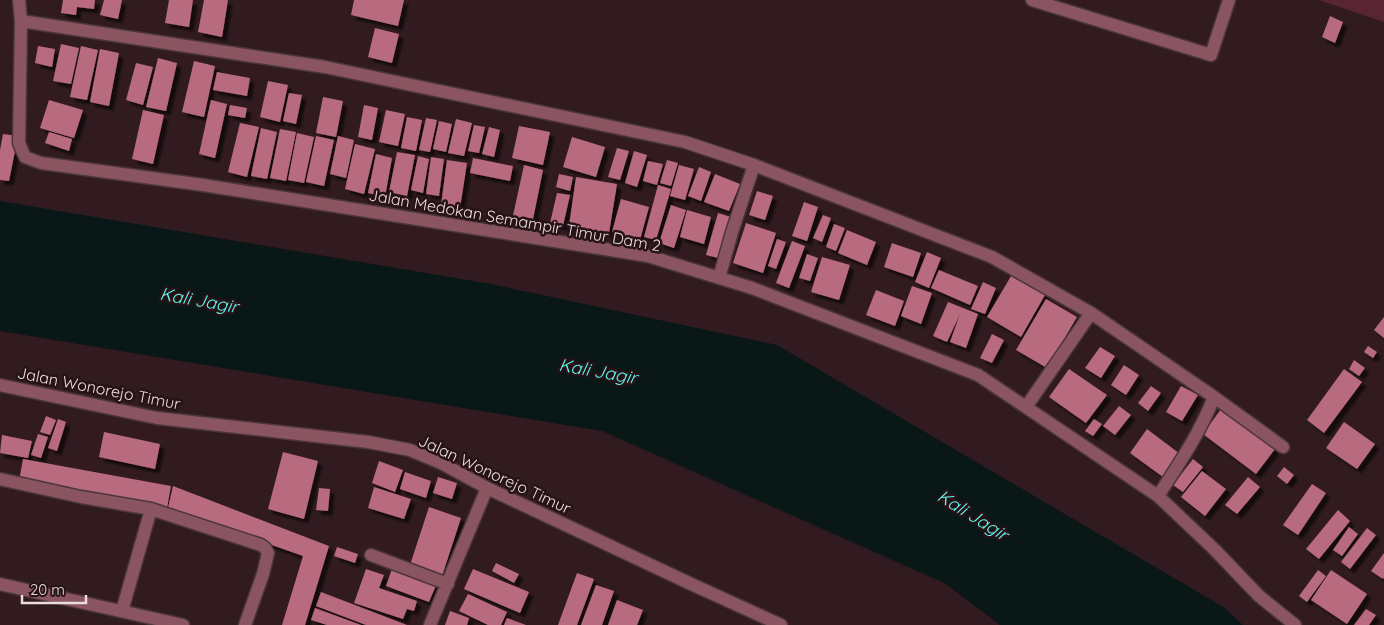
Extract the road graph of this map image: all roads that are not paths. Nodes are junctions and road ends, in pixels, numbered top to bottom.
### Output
1 (19, 0) edge
2 (1032, 0) edge
3 (1229, 0) edge
4 (21, 21) junction
5 (754, 165) junction
6 (719, 278) junction
7 (1091, 313) junction
8 (1, 388) edge
9 (1214, 397) junction
10 (1026, 407) junction
11 (1283, 447) dead end
12 (0, 479) edge
13 (487, 488) junction
14 (1158, 496) junction
15 (151, 509) junction
16 (371, 555) dead end
17 (0, 584) edge
18 (448, 584) junction
19 (122, 611) junction
20 (183, 625) edge
21 (245, 625) edge
22 (430, 625) edge
23 (781, 625) edge
24 (1295, 625) edge

1 - 4 street, Jalan Medokan Semampir Timur Dam 2
2 - 3 street
4 - 5 street
4 - 6 street, Jalan Medokan Semampir Timur Dam 2
5 - 6 street
5 - 7 street
6 - 10 street, Jalan Medokan Semampir Timur Dam 2
7 - 9 street
7 - 10 street
8 - 13 street, Jalan Wonorejo Timur
9 - 11 street
9 - 14 street
10 - 14 street, Jalan Medokan Semampir Timur Dam 2
12 - 15 street
13 - 18 street
13 - 23 street, Jalan Wonorejo Timur
14 - 24 street, Jalan Medokan Semampir Timur Dam 2
15 - 19 street
15 - 21 street
16 - 18 street
17 - 19 street
18 - 22 street
19 - 20 street

